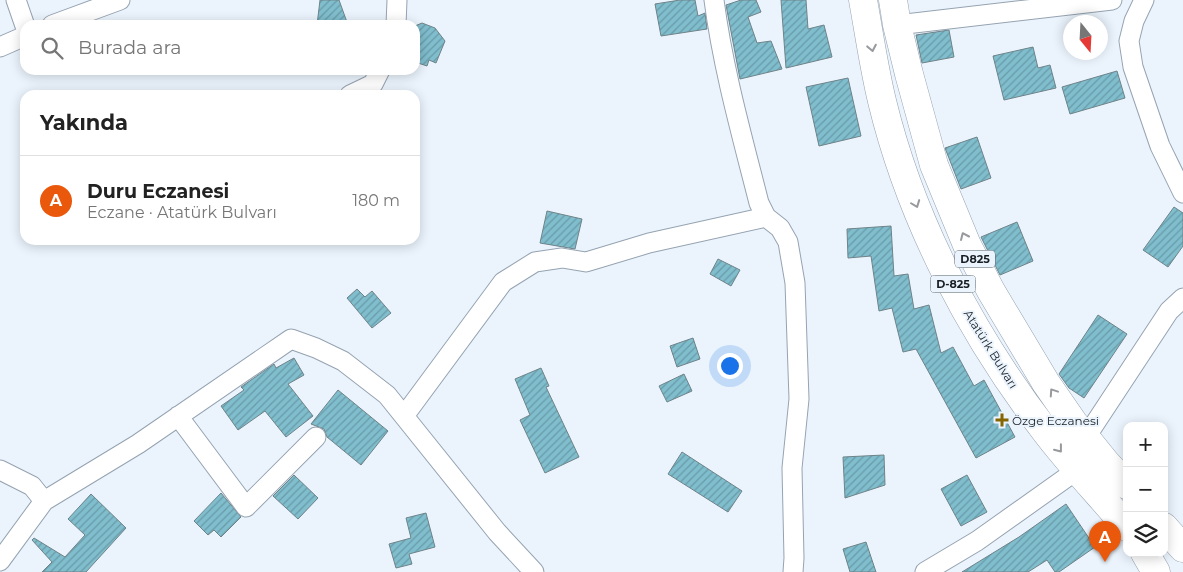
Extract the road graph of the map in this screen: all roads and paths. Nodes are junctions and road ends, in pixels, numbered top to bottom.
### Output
1 (16, 0) edge
2 (120, 0) edge
3 (397, 0) edge
4 (714, 0) edge
5 (863, 0) edge
6 (1112, 0) edge
7 (1144, 0) edge
8 (895, 12) edge
9 (23, 20) edge
10 (66, 20) edge
11 (396, 20) edge
12 (20, 38) edge
13 (0, 47) edge
14 (378, 75) edge
15 (360, 90) edge
16 (1183, 193) edge
17 (766, 217) junction
18 (1183, 298) edge
19 (178, 416) junction
20 (404, 416) junction
21 (316, 437) dead end
22 (1086, 437) junction
23 (0, 470) edge
24 (1077, 470) junction
25 (1123, 481) edge
26 (44, 501) junction
27 (1123, 522) edge
28 (1168, 531) edge
29 (1183, 548) edge
30 (1147, 557) edge
31 (0, 561) edge
32 (534, 572) edge
33 (793, 572) edge
34 (925, 572) edge
35 (1156, 572) edge

1 - 9 street
2 - 10 street
3 - 11 street
4 - 17 street
5 -> 24 highway, Atatürk Bulvarı / D-825
6 - 8 street
7 - 16 street
22 -> 8 highway, D825
12 - 13 street
14 - 15 street
17 - 20 street
17 - 33 street
18 - 22 street
19 - 20 street
19 - 21 street
19 - 26 street
20 - 32 street
22 - 25 highway, D825
23 - 26 street
24 - 27 highway, Atatürk Bulvarı / D-825
24 - 34 street
26 - 31 street
28 - 29 highway
30 - 35 highway

